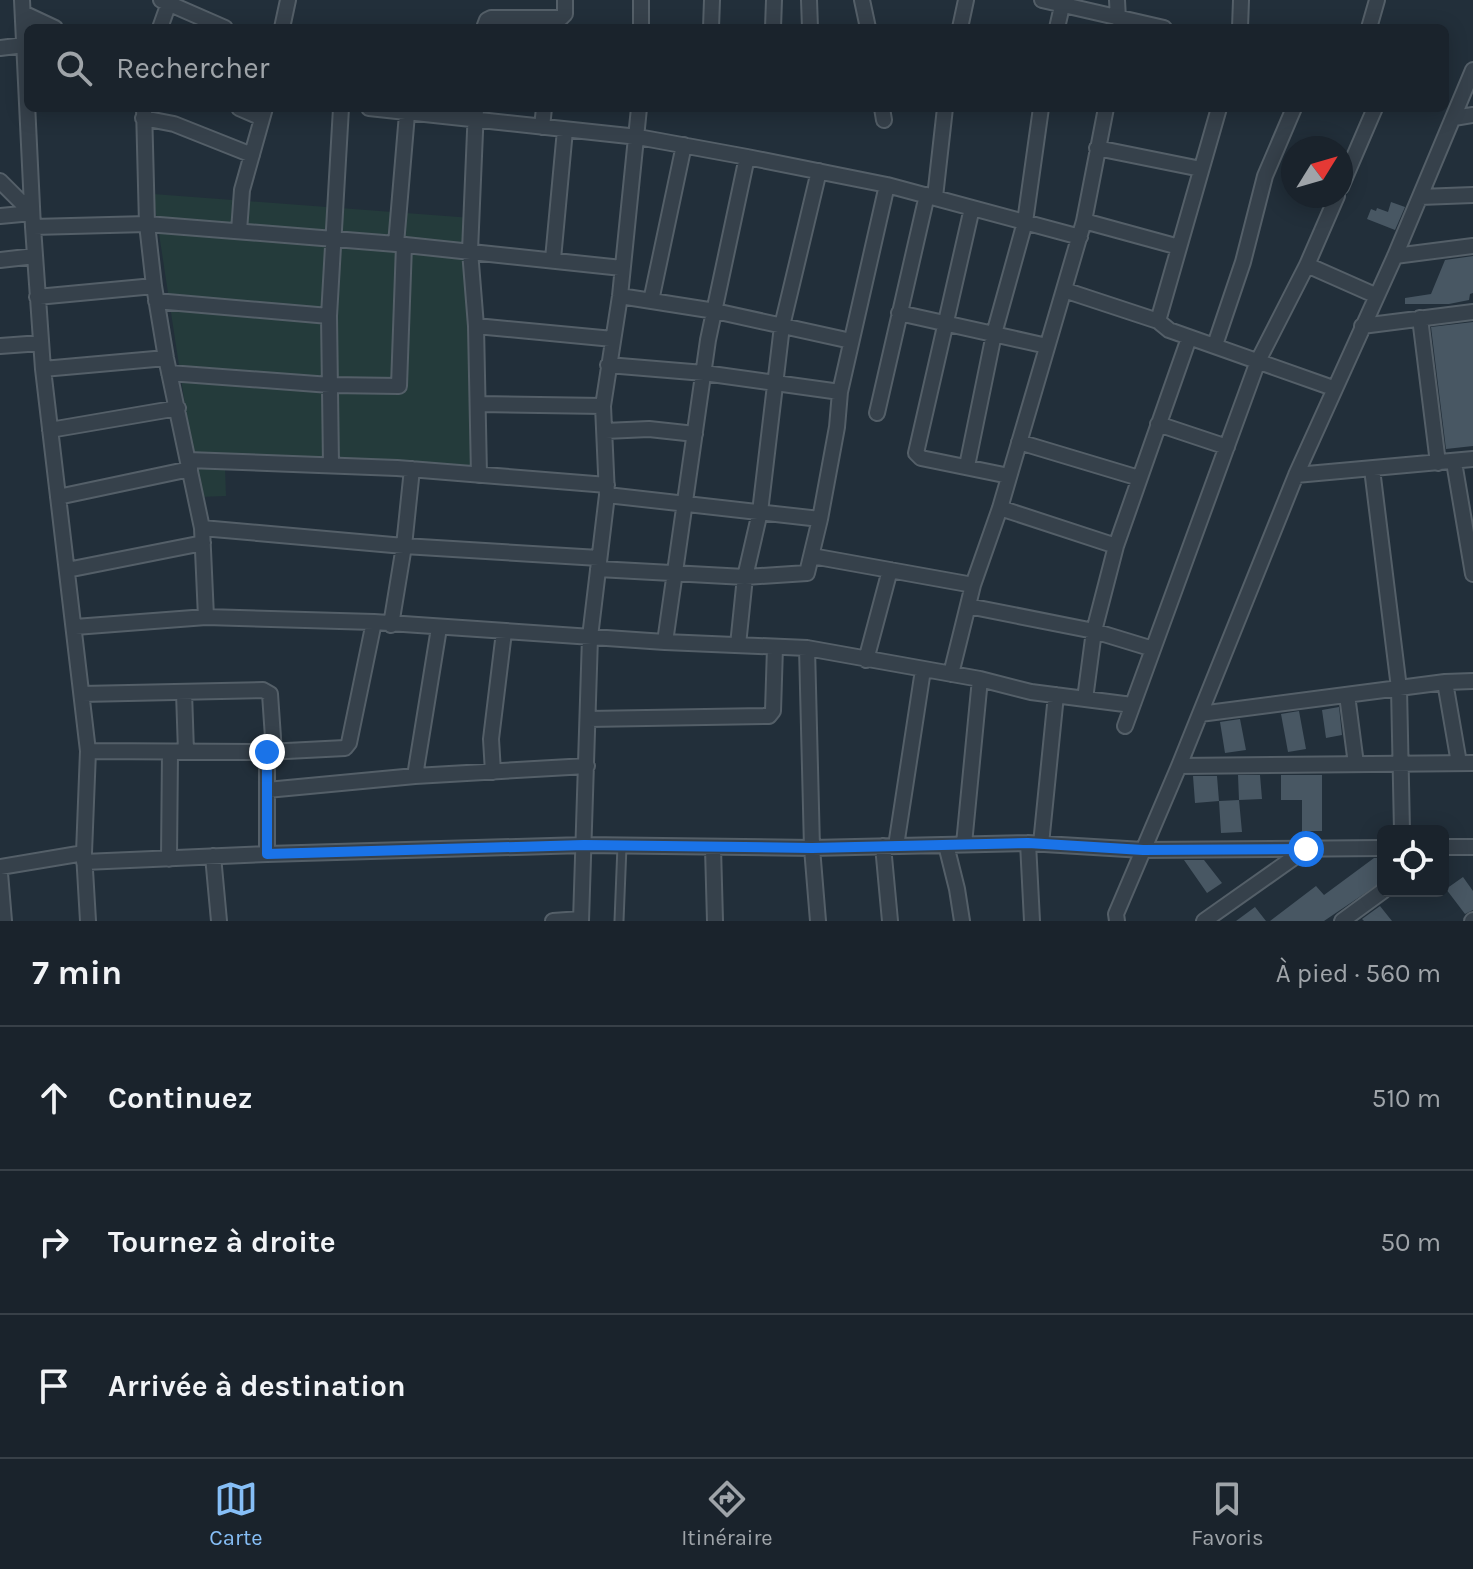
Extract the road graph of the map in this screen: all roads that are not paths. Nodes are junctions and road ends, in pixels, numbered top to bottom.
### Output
1 (288, 0) edge
2 (491, 0) edge
3 (565, 0) edge
4 (641, 0) edge
5 (712, 0) edge
6 (774, 0) edge
7 (809, 0) edge
8 (862, 0) edge
9 (966, 0) edge
10 (1042, 0) edge
11 (1117, 0) edge
12 (1241, 0) edge
13 (1377, 0) edge
14 (167, 1) edge
15 (1062, 6) junction
16 (22, 7) edge
17 (487, 23) edge
18 (550, 23) edge
19 (1123, 23) edge
20 (49, 24) edge
21 (161, 24) edge
22 (216, 24) edge
23 (283, 24) edge
24 (641, 24) edge
25 (711, 24) edge
26 (773, 24) edge
27 (810, 24) edge
28 (867, 24) edge
29 (961, 24) edge
30 (1058, 24) edge
31 (1240, 24) edge
32 (1370, 24) edge
33 (24, 45) joint
34 (0, 48) edge
35 (1473, 70) edge
36 (1449, 97) edge
37 (1462, 102) junction
38 (27, 112) edge
39 (341, 112) edge
40 (394, 112) edge
41 (544, 112) edge
42 (639, 112) edge
43 (944, 112) edge
44 (1040, 112) edge
45 (1105, 112) edge
46 (1218, 112) edge
47 (1292, 112) edge
48 (1373, 112) edge
49 (143, 113) edge
50 (264, 113) edge
51 (407, 114) junction
52 (475, 114) edge
53 (1473, 115) edge
54 (1454, 118) junction
55 (542, 127) junction
56 (565, 130) junction
57 (638, 137) junction
58 (684, 145) junction
59 (1097, 148) junction
60 (252, 155) junction
61 (747, 157) junction
62 (1353, 159) edge
63 (1201, 169) junction
64 (819, 171) junction
65 (0, 181) edge
66 (887, 185) junction
67 (1473, 195) edge
68 (931, 196) junction
69 (1420, 197) junction
70 (972, 208) junction
71 (1332, 208) edge
72 (0, 216) edge
73 (32, 220) junction
74 (1084, 221) junction
75 (1025, 222) junction
76 (147, 224) junction
77 (239, 231) junction
78 (1080, 237) junction
79 (332, 238) junction
80 (400, 244) junction
81 (1473, 246) edge
82 (1179, 247) junction
83 (470, 251) junction
84 (35, 256) junction
85 (1395, 256) junction
86 (553, 259) junction
87 (0, 260) edge
88 (1307, 265) junction
89 (622, 268) junction
90 (1064, 290) junction
91 (155, 294) junction
92 (620, 296) junction
93 (1377, 296) junction
94 (37, 297) junction
95 (651, 301) junction
96 (715, 311) junction
97 (1473, 312) edge
98 (899, 313) junction
99 (329, 316) junction
100 (1420, 318) junction
101 (1158, 321) junction
102 (948, 323) junction
103 (476, 326) junction
104 (782, 326) junction
105 (1362, 326) junction
106 (994, 334) junction
107 (1189, 338) junction
108 (613, 339) junction
109 (851, 341) junction
110 (41, 343) junction
111 (1215, 345) junction
112 (0, 346) edge
113 (1047, 346) junction
114 (1258, 361) junction
115 (168, 365) junction
116 (608, 365) junction
117 (43, 369) junction
118 (704, 373) junction
119 (776, 384) junction
120 (330, 385) junction
121 (1333, 388) junction
122 (840, 392) junction
123 (478, 404) junction
124 (603, 406) junction
125 (178, 408) junction
126 (877, 413) dead end
127 (1158, 424) junction
128 (50, 430) junction
129 (605, 431) junction
130 (695, 434) junction
131 (1019, 442) junction
132 (1227, 447) junction
133 (1473, 459) edge
134 (1454, 462) junction
135 (1438, 463) junction
136 (189, 464) junction
137 (331, 465) junction
138 (967, 466) junction
139 (412, 469) junction
140 (1372, 469) junction
141 (479, 475) junction
142 (1296, 475) junction
143 (1009, 476) junction
144 (1139, 478) junction
145 (607, 490) junction
146 (58, 497) junction
147 (684, 504) junction
148 (1000, 508) junction
149 (760, 512) junction
150 (820, 519) junction
151 (203, 535) junction
152 (404, 546) junction
153 (1116, 546) junction
154 (812, 556) junction
155 (598, 563) junction
156 (1472, 566) edge
157 (67, 570) junction
158 (890, 570) junction
159 (673, 572) junction
160 (745, 577) junction
161 (973, 585) junction
162 (968, 606) junction
163 (206, 617) junction
164 (374, 622) junction
165 (391, 625) junction
166 (75, 627) junction
167 (439, 628) junction
168 (1094, 631) junction
169 (504, 632) junction
170 (590, 637) junction
171 (665, 642) junction
172 (738, 645) junction
173 (775, 647) junction
174 (807, 648) junction
175 (1153, 649) junction
176 (866, 660) junction
177 (923, 670) junction
178 (951, 674) junction
179 (980, 679) junction
180 (1473, 681) edge
181 (1445, 682) junction
182 (1399, 688) junction
183 (184, 692) junction
184 (82, 694) junction
185 (1056, 695) junction
186 (1347, 695) junction
187 (1085, 699) junction
188 (1132, 705) junction
189 (1200, 714) junction
190 (588, 719) junction
191 (1125, 726) dead end
192 (88, 751) junction
193 (170, 752) junction
194 (186, 752) junction
195 (270, 752) junction
196 (1399, 763) junction
197 (1466, 763) edge
198 (1356, 764) junction
199 (587, 766) junction
200 (1179, 766) junction
201 (493, 772) junction
202 (415, 776) junction
203 (267, 790) junction
204 (1402, 825) edge
205 (964, 844) junction
206 (1034, 844) junction
207 (584, 845) junction
208 (946, 845) junction
209 (622, 846) junction
210 (889, 846) junction
211 (1473, 847) edge
212 (713, 848) junction
213 (812, 848) junction
214 (1377, 848) edge
215 (1449, 848) edge
216 (1306, 849) junction
217 (1143, 850) junction
218 (267, 854) junction
219 (213, 856) junction
220 (84, 858) junction
221 (169, 859) junction
222 (0, 870) edge
223 (1377, 895) edge
224 (581, 920) edge
225 (4, 921) edge
226 (88, 921) edge
227 (219, 921) edge
228 (553, 921) edge
229 (619, 921) edge
230 (715, 921) edge
231 (818, 921) edge
232 (890, 921) edge
233 (962, 921) edge
234 (1032, 921) edge
235 (1117, 921) edge
236 (1204, 921) edge
237 (1342, 921) edge

1 - 23 street
2 - 17 street
3 - 18 street
4 - 24 street
5 - 25 street
6 - 26 street
7 - 27 street
8 - 28 street
9 - 29 street
10 - 15 street
11 - 19 street
12 - 31 street
13 - 32 street
14 - 21 street
14 - 22 street
15 - 19 street
15 - 30 street
16 - 20 street
16 - 33 street
17 - 18 street
33 - 34 street
35 - 37 street
36 - 37 street
37 - 54 street
38 - 73 street
39 - 79 street
40 - 51 street
41 - 55 street
42 - 57 street
43 - 68 street
44 - 75 street
45 - 59 street
46 - 63 street
47 - 111 street
48 - 62 street
49 - 60 street
49 - 76 street
50 - 60 street
51 - 52 street
51 - 80 street
52 - 55 street
52 - 83 street
53 - 54 street
54 - 69 street
55 - 56 street
56 - 57 street
56 - 86 street
57 - 58 street
57 - 89 street
58 - 61 street
58 - 95 street
59 - 63 street
59 - 74 street
60 - 77 street
61 - 64 street
61 - 96 street
63 - 82 street
64 - 66 street
64 - 104 street
65 - 73 street
66 - 68 street
66 - 109 street
67 - 69 street
68 - 70 street
68 - 98 street
69 - 85 street
70 - 75 street
70 - 102 street
71 - 88 street
72 - 73 street
73 - 76 street
73 - 84 street
74 - 78 street
74 - 82 street
75 - 78 street
75 - 106 street
76 - 77 street
76 - 91 street
77 - 79 street
78 - 90 street
79 - 80 street
79 - 99 street
80 - 83 street
80 - 120 street
81 - 85 street
82 - 101 street
83 - 86 street
83 - 103 street
84 - 87 street
84 - 94 street
85 - 93 street
86 - 89 street
88 - 93 street
88 - 114 street
89 - 92 street
90 - 101 street
90 - 113 street
91 - 94 street
91 - 99 street
91 - 115 street
92 - 95 street
92 - 108 street
93 - 105 street
94 - 110 street
95 - 96 street
96 - 104 street
96 - 118 street
97 - 100 street
98 - 102 street
98 - 126 street
99 - 120 street
100 - 105 street
100 - 135 street
101 - 107 street
102 - 106 street
102 - 138 street
103 - 108 street
103 - 123 street
104 - 109 street
104 - 119 street
105 - 121 street
106 - 113 street
106 - 138 street
107 - 111 street
107 - 127 street
108 - 116 street
109 - 122 street
110 - 112 street
110 - 117 street
111 - 114 street
113 - 131 street
114 - 121 street
114 - 132 street
115 - 117 street
115 - 120 street
115 - 125 street
116 - 118 street
116 - 124 street
117 - 128 street
118 - 119 street
118 - 130 street
119 - 122 street
119 - 149 street
120 - 137 street
121 - 142 street
122 - 150 street
123 - 124 street
123 - 141 street
124 - 129 street
125 - 128 street
125 - 136 street
127 - 132 street
127 - 144 street
128 - 146 street
129 - 130 street
129 - 145 street
130 - 147 street
131 - 143 street
131 - 144 street
132 - 175 street
133 - 134 street
134 - 135 street
134 - 156 street
135 - 140 street
136 - 137 street
136 - 146 street
136 - 151 street
137 - 139 street
138 - 143 street
139 - 141 street
139 - 152 street
140 - 142 street
140 - 182 street
141 - 145 street
142 - 189 street
143 - 148 street
144 - 153 street
145 - 147 street
145 - 155 street
146 - 157 street
147 - 149 street
147 - 159 street
148 - 153 street
148 - 161 street
149 - 150 street
149 - 160 street
150 - 154 street
151 - 152 street
151 - 157 street
151 - 163 street
152 - 155 street
152 - 165 street
153 - 168 street
154 - 158 street
154 - 160 street
155 - 159 street
155 - 170 street
157 - 166 street
158 - 161 street
158 - 176 street
159 - 160 street
159 - 171 street
160 - 172 street
161 - 162 street
162 - 168 street
162 - 178 street
163 - 164 street
163 - 166 street
164 - 165 street
164 - 195 street
165 - 167 street
166 - 184 street
167 - 169 street
167 - 202 street
168 - 175 street
168 - 187 street
169 - 170 street
169 - 201 street
170 - 171 street
170 - 190 street
171 - 172 street
172 - 173 street
173 - 174 street
173 - 190 street
174 - 176 street
174 - 213 street
175 - 188 street
176 - 177 street
177 - 178 street
177 - 210 street
178 - 179 street
179 - 185 street
179 - 205 street
180 - 181 street
181 - 182 street
181 - 197 street
182 - 186 street
182 - 196 street
183 - 184 street
183 - 194 street
183 - 195 street
184 - 192 street
185 - 187 street
185 - 206 street
186 - 189 street
186 - 198 street
187 - 188 street
188 - 191 street
189 - 200 street
190 - 199 street
192 - 193 street
192 - 220 street
193 - 194 street
193 - 221 street
194 - 195 street
195 - 203 street
196 - 197 street
196 - 198 street
196 - 204 street
198 - 200 street
199 - 201 street
199 - 207 street
200 - 217 street
201 - 202 street
202 - 203 street
203 - 218 street
205 - 206 street
205 - 208 street
206 - 217 street
206 - 234 street
207 - 209 street
207 - 218 street
207 - 224 street
208 - 210 street
208 - 233 street
209 - 212 street
209 - 229 lane
210 - 213 street
210 - 232 street
211 - 215 street
212 - 213 street
212 - 230 street
213 - 231 street
214 - 216 street
216 - 217 street
216 - 236 street
217 - 235 street
218 - 219 street
219 - 221 street
219 - 227 street
220 - 221 street
220 - 222 street
220 - 226 street
222 - 225 street
223 - 237 street
224 - 228 street

